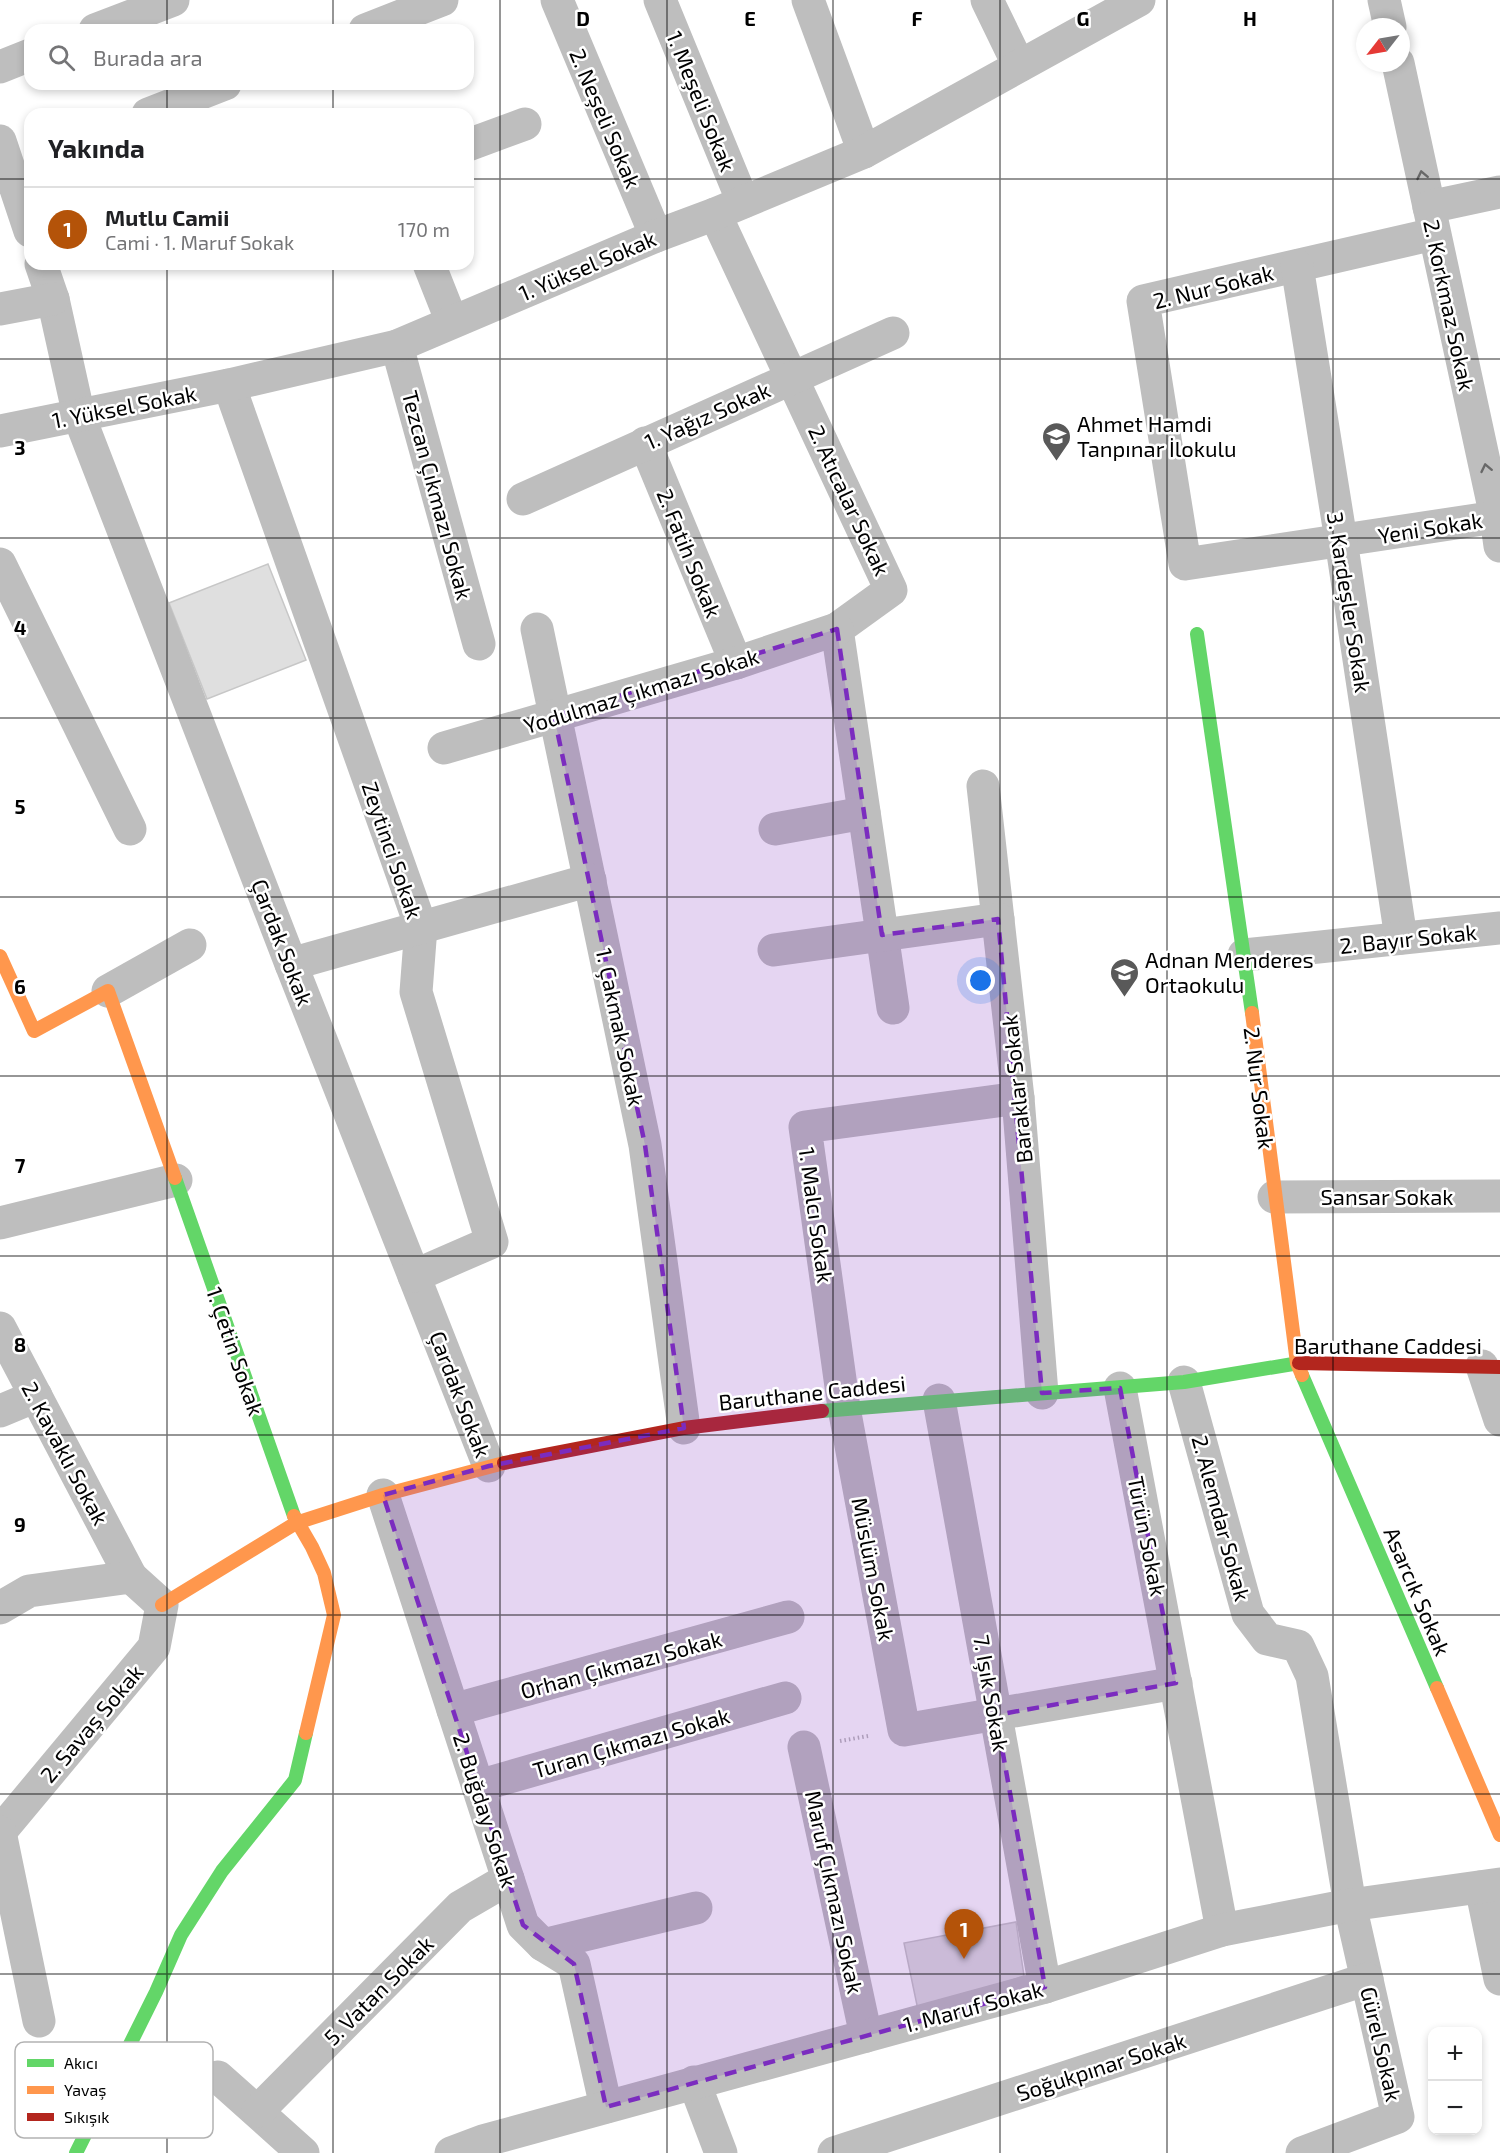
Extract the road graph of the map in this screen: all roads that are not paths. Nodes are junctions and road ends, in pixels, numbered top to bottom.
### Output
1 (173, 0) edge
2 (442, 0) edge
3 (557, 0) edge
4 (660, 0) edge
5 (808, 0) edge
6 (987, 0) edge
7 (1138, 0) edge
8 (1384, 0) edge
9 (1388, 18) edge
10 (111, 24) edge
11 (380, 24) edge
12 (24, 57) edge
13 (1019, 66) junction
14 (0, 67) edge
15 (1400, 72) edge
16 (210, 90) edge
17 (163, 108) edge
18 (525, 124) dead end
19 (474, 143) edge
20 (864, 152) junction
21 (13, 156) edge
22 (1500, 192) edge
23 (24, 205) edge
24 (729, 208) junction
25 (1432, 220) junction
26 (656, 236) junction
27 (1297, 266) junction
28 (43, 270) edge
29 (431, 270) edge
30 (53, 299) junction
31 (0, 309) edge
32 (452, 322) junction
33 (893, 333) dead end
34 (397, 346) junction
35 (792, 377) junction
36 (229, 385) junction
37 (80, 416) junction
38 (0, 431) edge
39 (645, 443) junction
40 (523, 499) dead end
41 (1498, 532) edge
42 (1341, 540) junction
43 (0, 564) edge
44 (1185, 564) joint
45 (537, 629) dead end
46 (837, 629) junction
47 (1197, 634) dead end
48 (479, 644) dead end
49 (736, 663) junction
50 (554, 716) junction
51 (444, 748) dead end
52 (983, 786) dead end
53 (864, 813) junction
54 (130, 829) dead end
55 (775, 829) dead end
56 (590, 880) junction
57 (998, 919) junction
58 (421, 927) junction
59 (1500, 928) edge
60 (882, 935) junction
61 (1401, 938) junction
62 (190, 945) dead end
63 (774, 950) dead end
64 (1244, 955) junction
65 (0, 956) edge
66 (291, 964) junction
67 (108, 991) junction
68 (892, 1008) dead end
69 (1018, 1098) junction
70 (176, 1180) junction
71 (1500, 1196) edge
72 (1274, 1197) junction
73 (0, 1223) edge
74 (414, 1276) junction
75 (0, 1328) edge
76 (1297, 1363) junction
77 (1491, 1367) edge
78 (1184, 1383) junction
79 (1120, 1388) junction
80 (1042, 1394) junction
81 (36, 1396) junction
82 (939, 1400) junction
83 (844, 1408) junction
84 (0, 1412) edge
85 (1500, 1420) edge
86 (684, 1428) junction
87 (489, 1466) junction
88 (383, 1495) junction
89 (296, 1523) junction
90 (131, 1577) junction
91 (162, 1605) junction
92 (0, 1608) edge
93 (789, 1617) dead end
94 (1176, 1683) junction
95 (785, 1698) dead end
96 (453, 1710) junction
97 (996, 1715) junction
98 (804, 1747) road end
99 (478, 1786) junction
100 (0, 1832) edge
101 (1500, 1835) edge
102 (508, 1879) junction
103 (1490, 1886) edge
104 (1350, 1905) junction
105 (696, 1908) dead end
106 (1222, 1930) junction
107 (543, 1945) junction
108 (1367, 1979) junction
109 (1500, 1979) edge
110 (1045, 1987) junction
111 (39, 2021) dead end
112 (866, 2036) junction
113 (131, 2042) edge
114 (218, 2077) dead end
115 (694, 2082) junction
116 (606, 2106) junction
117 (258, 2111) junction
118 (83, 2138) edge
119 (76, 2153) edge
120 (303, 2153) edge
121 (451, 2153) edge
122 (721, 2153) edge
123 (834, 2153) edge
124 (1302, 2153) edge

1 - 10 street
2 - 11 street
3 - 26 street, 2. Neşeli Sokak
4 - 24 street, 1. Meşeli Sokak
5 - 20 street
6 - 13 street
7 - 13 street, 1. Yüksel Sokak
8 - 9 street
12 - 14 street
13 - 20 street, 1. Yüksel Sokak
25 -> 15 street, 2. Korkmaz Sokak
16 - 17 street
18 - 19 street
20 - 24 street, 1. Yüksel Sokak
21 - 23 street
22 - 25 street, 2. Nur Sokak
24 - 26 street, 1. Yüksel Sokak
24 - 35 street, 2. Atıcalar Sokak
25 - 27 street, 2. Nur Sokak
41 -> 25 street, 2. Korkmaz Sokak
26 - 32 street, 1. Yüksel Sokak
27 - 42 street, 3. Kardeşler Sokak
27 - 44 street, 2. Nur Sokak
28 - 30 street, Çardak Sokak
29 - 32 street
30 - 31 street
30 - 37 street, Çardak Sokak
32 - 34 street, 1. Yüksel Sokak
33 - 35 street, 1. Yağız Sokak
34 - 36 street, 1. Yüksel Sokak
34 - 48 street, Tezcan Çıkmazı Sokak
35 - 39 street, 1. Yağız Sokak
35 - 46 street, 2. Atıcalar Sokak
36 - 37 street, 1. Yüksel Sokak
36 - 58 street, Zeytinci Sokak
37 - 38 street, 1. Yüksel Sokak
37 - 66 street, Çardak Sokak
39 - 40 street, 1. Yağız Sokak
39 - 49 street, 2. Fatih Sokak
41 - 42 street, Yeni Sokak
42 - 44 street, Yeni Sokak
42 - 61 street, 3. Kardeşler Sokak
43 - 54 street
45 - 50 street, 1. Çakmak Sokak
46 - 49 street, Yodulmaz Çıkmazı Sokak
46 - 53 street
47 - 64 street, 2. Nur Sokak
49 - 50 street, Yodulmaz Çıkmazı Sokak
50 - 51 street, Yodulmaz Çıkmazı Sokak
50 - 56 street, 1. Çakmak Sokak
52 - 57 street, Baraklar Sokak
53 - 55 street
53 - 60 street
56 - 58 street
56 - 86 street, 1. Çakmak Sokak
57 - 60 street
57 - 69 street, Baraklar Sokak
58 - 66 street
58 - 74 street, Zeytinci Sokak
59 - 61 street, 2. Bayır Sokak
60 - 63 street
60 - 68 street
61 - 64 street, 2. Bayır Sokak
62 - 67 street
64 - 72 street, 2. Nur Sokak
65 - 67 street
66 - 74 street, Çardak Sokak
67 - 70 street, 1. Çetin Sokak
69 - 80 street, Baraklar Sokak
69 - 83 street, 1. Malcı Sokak
70 - 73 street
70 - 89 street, 1. Çetin Sokak
71 - 72 street, Sansar Sokak
72 - 76 street, 2. Nur Sokak
74 - 87 street, Çardak Sokak
75 - 81 street, 2. Kavaklı Sokak
76 - 77 street, Baruthane Caddesi
76 - 78 street, Baruthane Caddesi
76 - 101 street, Asarcık Sokak
77 - 85 street
78 - 79 street, Baruthane Caddesi
78 - 104 street, 2. Alemdar Sokak
79 - 80 street, Baruthane Caddesi
79 - 94 street, Türün Sokak
80 - 82 street, Baruthane Caddesi
81 - 84 street
81 - 90 street, 2. Kavaklı Sokak
82 - 83 street, Baruthane Caddesi
82 - 97 street, 7. Işık Sokak
83 - 86 street, Baruthane Caddesi
83 - 97 street, Müslüm Sokak
86 - 87 street, Baruthane Caddesi
87 - 88 street, Baruthane Caddesi
88 - 89 street, Baruthane Caddesi
88 - 96 street, 2. Buğday Sokak
89 - 91 street, Baruthane Caddesi
89 - 113 street, 1. Çetin Sokak
90 - 91 street
90 - 92 street
91 - 100 street, 2. Savaş Sokak
93 - 96 street, Orhan Çıkmazı Sokak
94 - 97 street
94 - 106 street, Türün Sokak
95 - 99 street, Turan Çıkmazı Sokak
96 - 99 street, 2. Buğday Sokak
97 - 110 street, 7. Işık Sokak
98 - 112 street, Maruf Çıkmazı Sokak
99 - 102 street, 2. Buğday Sokak
100 - 111 street
102 - 107 street, 2. Buğday Sokak
102 - 117 street, 5. Vatan Sokak
103 - 104 street, 1. Maruf Sokak
103 - 109 street
104 - 106 street, 1. Maruf Sokak
104 - 108 street, Gürel Sokak
105 - 107 street
106 - 110 street, 1. Maruf Sokak
107 - 116 street, 2. Buğday Sokak
108 - 123 street, Soğukpınar Sokak
108 - 124 street, Gürel Sokak
110 - 112 street, 1. Maruf Sokak
112 - 115 street, 1. Maruf Sokak
114 - 117 street
115 - 116 street, 1. Maruf Sokak
115 - 122 street
116 - 121 street, 1. Maruf Sokak
117 - 120 street
118 - 119 street, 1. Çetin Sokak

